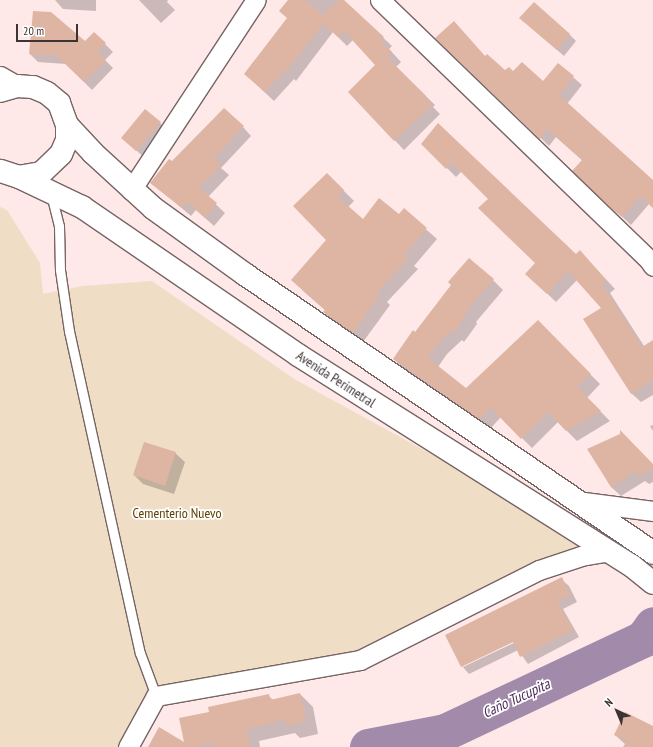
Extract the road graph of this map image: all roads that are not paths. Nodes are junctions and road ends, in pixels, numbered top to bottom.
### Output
1 (256, 0) edge
2 (380, 0) edge
3 (6, 84) edge
4 (67, 125) junction
5 (6, 173) edge
6 (131, 190) junction
7 (51, 193) junction
8 (653, 266) edge
9 (576, 501) junction
10 (653, 511) edge
11 (608, 551) junction
12 (653, 553) edge
13 (653, 582) edge
14 (156, 696) junction
15 (128, 747) edge

1 - 6 street
2 - 8 street
3 - 4 street
4 - 5 street
4 - 6 street
5 - 7 street, Avenida Perimetral
6 - 9 street
7 - 11 street, Avenida Perimetral
7 - 14 lane
9 - 10 street
9 - 12 street
11 - 13 street, Avenida Perimetral
11 - 14 street
14 - 15 street

